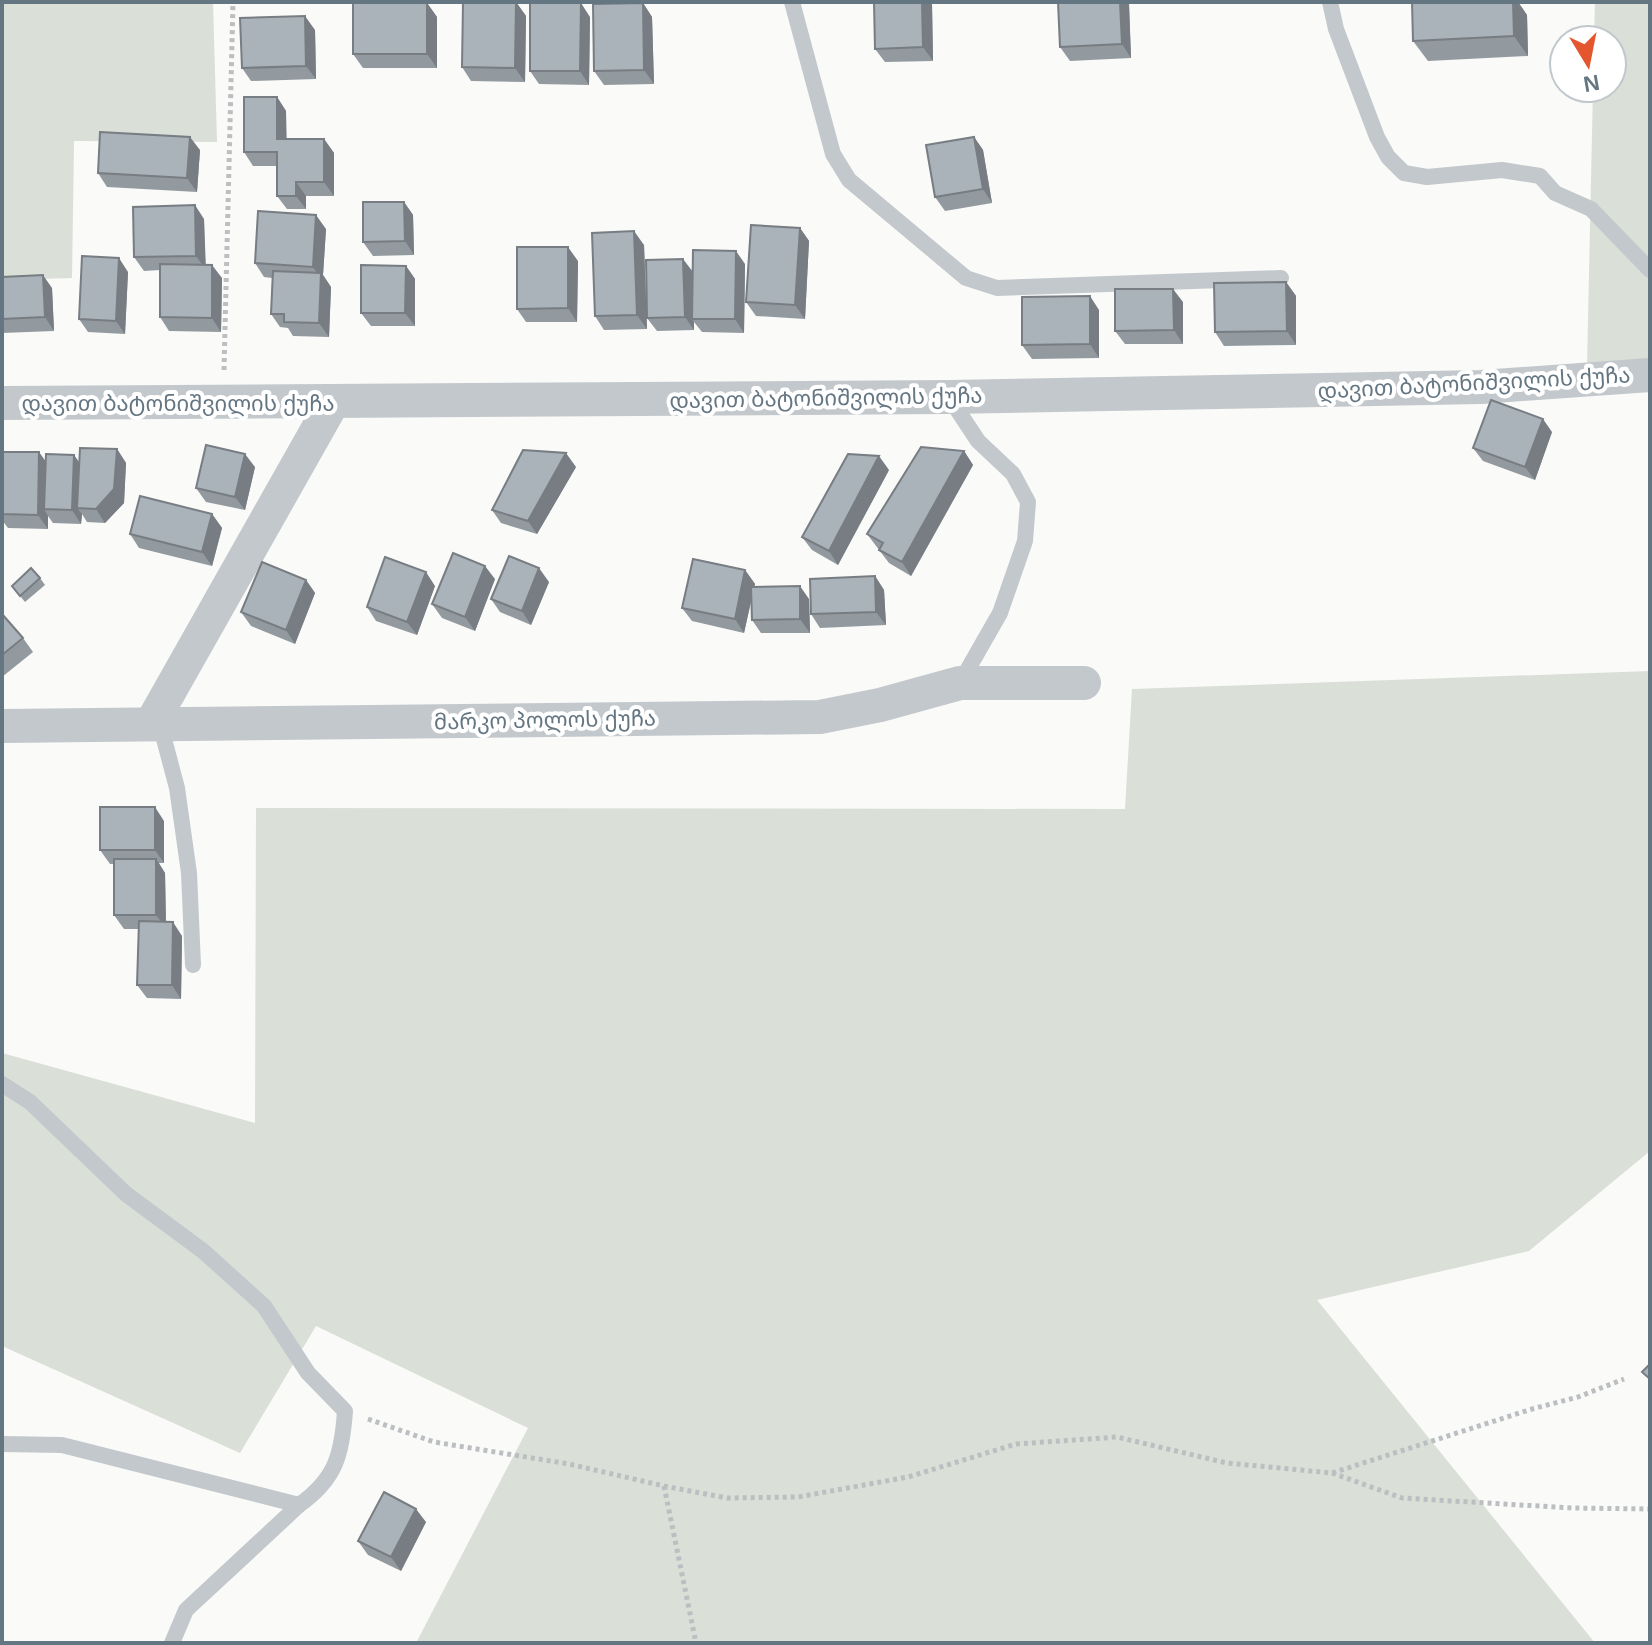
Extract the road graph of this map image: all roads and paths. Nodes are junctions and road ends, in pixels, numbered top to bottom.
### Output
1 (233, 2) edge
2 (792, 2) edge
3 (1330, 2) edge
4 (1650, 270) edge
5 (1281, 278) dead end
6 (1650, 375) edge
7 (949, 397) junction
8 (333, 402) junction
9 (2, 403) edge
10 (223, 403) junction
11 (960, 683) junction
12 (1084, 683) dead end
13 (156, 724) junction
14 (2, 726) edge
15 (193, 965) dead end
16 (2, 1084) edge
17 (1624, 1379) dead end
18 (345, 1411) junction
19 (2, 1444) edge
20 (1332, 1473) junction
21 (664, 1486) junction
22 (299, 1505) junction
23 (1650, 1509) edge
24 (172, 1643) edge
25 (696, 1643) edge

1 - 10 path
2 - 5 lane
3 - 4 lane
6 - 7 street, დავით ბატონიშვილის ქუჩა
7 - 8 street, დავით ბატონიშვილის ქუჩა
7 - 11 lane
8 - 10 street, დავით ბატონიშვილის ქუჩა
8 - 13 street
9 - 10 street, დავით ბატონიშვილის ქუჩა
11 - 12 street, მარკო პოლოს ქუჩა
11 - 13 street, მარკო პოლოს ქუჩა
13 - 14 street, მარკო პოლოს ქუჩა
13 - 15 lane
16 - 18 lane
17 - 20 path
18 - 21 path
18 - 22 lane
19 - 22 lane
20 - 21 path
20 - 23 path
21 - 25 path
22 - 24 lane

